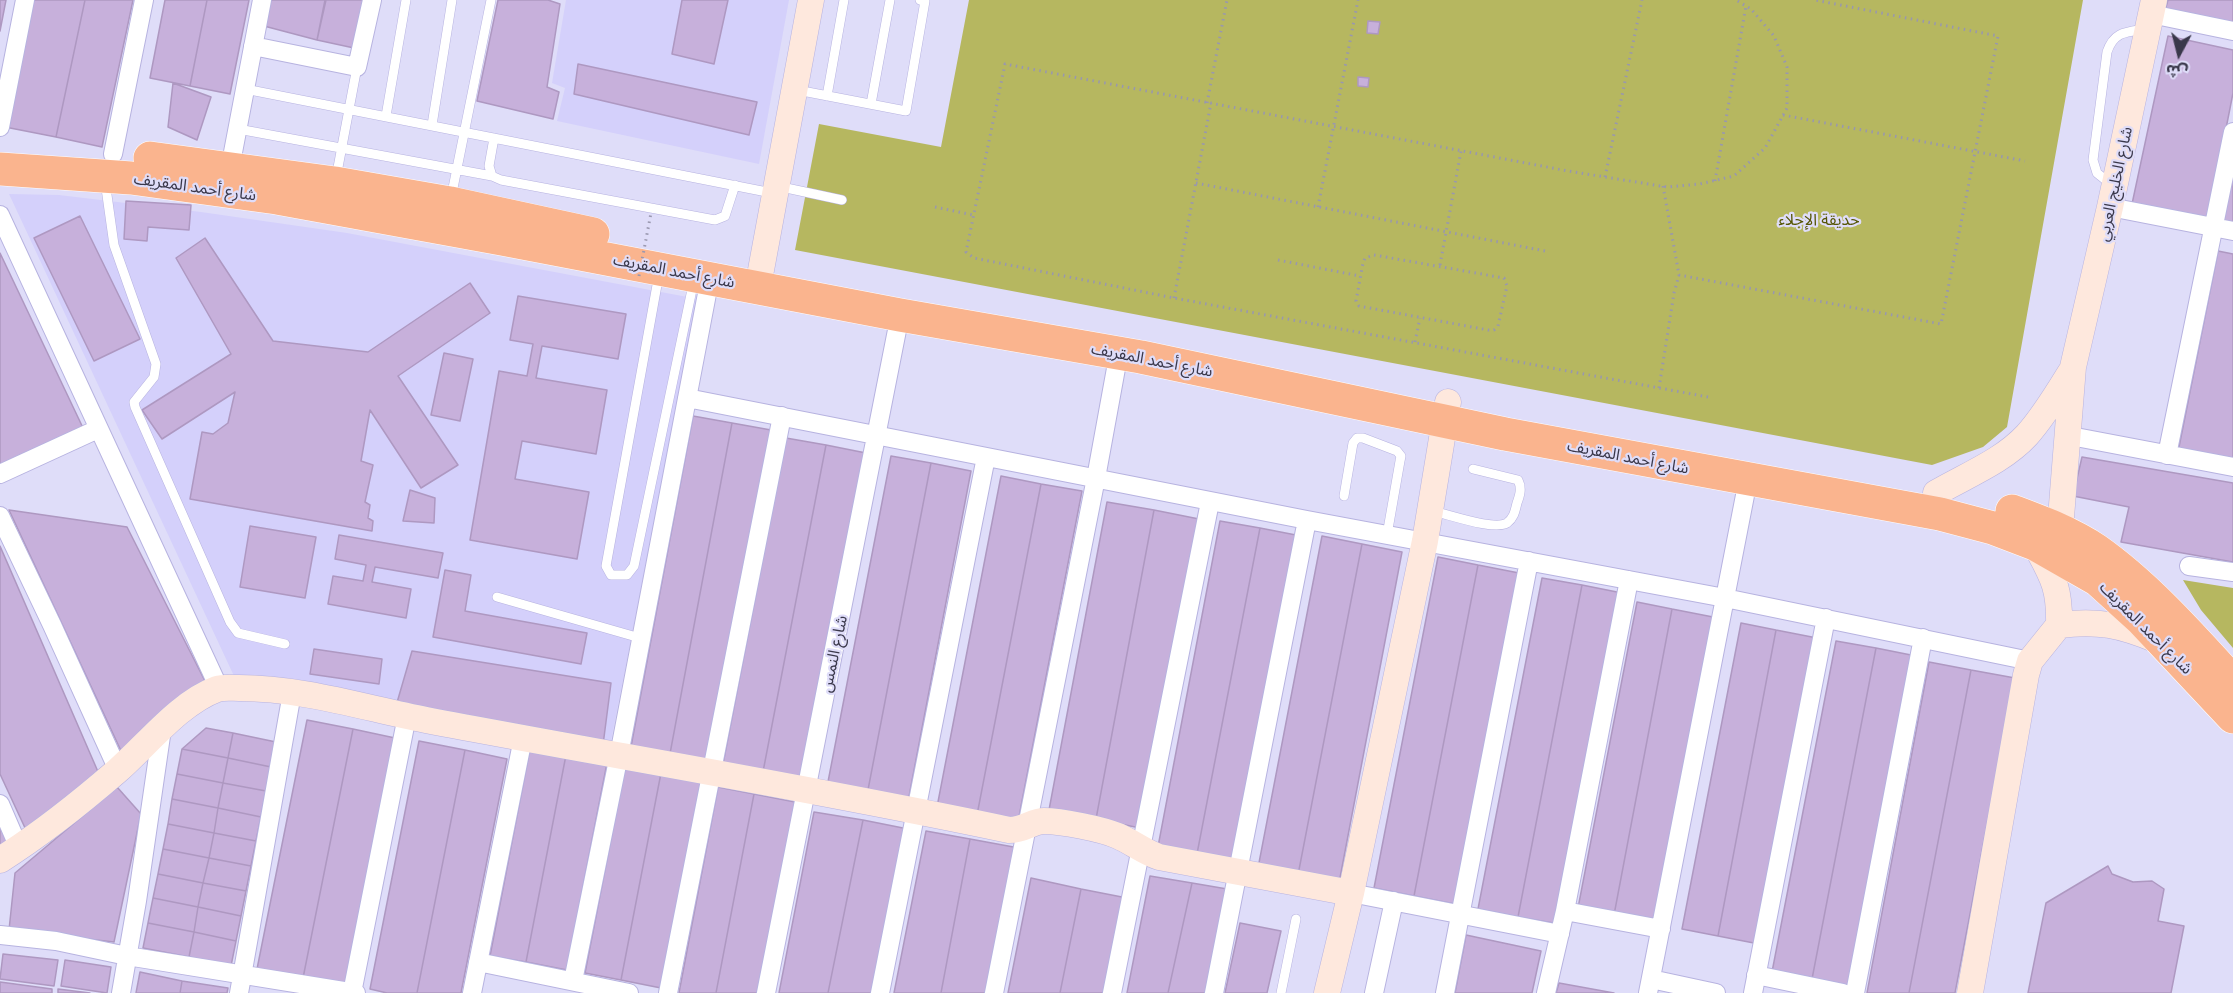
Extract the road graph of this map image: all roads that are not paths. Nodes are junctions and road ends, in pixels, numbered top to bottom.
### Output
1 (25, 0) edge
2 (144, 0) edge
3 (262, 0) edge
4 (372, 0) edge
5 (406, 0) edge
6 (452, 0) edge
7 (491, 0) edge
8 (811, 0) edge
9 (844, 0) edge
10 (890, 0) edge
11 (920, 0) edge
12 (2151, 14) edge
13 (2233, 31) edge
14 (253, 46) junction
15 (357, 67) junction
16 (245, 89) junction
17 (794, 89) junction
18 (827, 96) junction
19 (871, 104) junction
20 (349, 109) junction
21 (386, 116) junction
22 (432, 125) junction
23 (0, 127) edge
24 (238, 129) junction
25 (463, 132) junction
26 (2233, 132) edge
27 (494, 138) junction
28 (0, 148) edge
29 (341, 148) junction
30 (108, 165) junction
31 (230, 168) junction
32 (0, 170) edge
33 (456, 170) junction
34 (492, 176) junction
35 (335, 183) junction
36 (735, 185) junction
37 (776, 189) junction
38 (2112, 197) junction
39 (842, 200) dead end
40 (450, 203) junction
41 (0, 214) edge
42 (2212, 226) junction
43 (504, 227) junction
44 (2233, 231) edge
45 (761, 270) junction
46 (649, 272) junction
47 (702, 277) junction
48 (900, 315) junction
49 (1119, 352) junction
50 (2073, 368) junction
51 (687, 398) junction
52 (1447, 412) junction
53 (782, 416) junction
54 (99, 429) junction
55 (878, 435) junction
56 (2081, 438) dead end
57 (2167, 454) junction
58 (986, 457) junction
59 (2233, 467) edge
60 (1473, 469) dead end
61 (0, 474) edge
62 (1096, 478) junction
63 (1748, 480) junction
64 (1936, 493) junction
65 (1344, 496) dead end
66 (1210, 501) junction
67 (1430, 510) junction
68 (0, 516) edge
69 (1307, 520) junction
70 (1387, 535) junction
71 (2048, 537) junction
72 (1425, 541) junction
73 (1529, 561) junction
74 (2189, 566) dead end
75 (2233, 572) edge
76 (1629, 580) junction
77 (497, 597) dead end
78 (1725, 598) junction
79 (1826, 618) junction
80 (2059, 625) junction
81 (640, 638) junction
82 (1923, 638) junction
83 (2165, 643) junction
84 (285, 644) dead end
85 (2030, 661) junction
86 (2233, 682) edge
87 (219, 688) junction
88 (292, 693) junction
89 (406, 716) junction
90 (2233, 717) edge
91 (162, 729) junction
92 (523, 738) junction
93 (619, 755) junction
94 (118, 770) junction
95 (710, 772) junction
96 (805, 790) junction
97 (0, 804) edge
98 (915, 810) junction
99 (1026, 828) junction
100 (1142, 849) junction
101 (10, 854) edge
102 (1238, 870) junction
103 (1351, 892) junction
104 (1394, 901) junction
105 (1565, 911) junction
106 (1460, 914) junction
107 (1296, 919) dead end
108 (1661, 929) junction
109 (1560, 934) junction
110 (0, 935) edge
111 (127, 956) junction
112 (478, 962) junction
113 (573, 981) junction
114 (240, 984) edge
115 (1754, 984) edge
116 (1650, 986) edge
117 (121, 993) edge
118 (353, 993) edge
119 (472, 993) edge
120 (628, 993) edge
121 (668, 993) edge
122 (766, 993) edge
123 (880, 993) edge
124 (994, 993) edge
125 (1112, 993) edge
126 (1214, 993) edge
127 (1281, 993) edge
128 (1327, 993) edge
129 (1374, 993) edge
130 (1445, 993) edge
131 (1546, 993) edge
132 (1716, 993) edge
133 (1843, 993) edge
134 (1855, 993) edge
135 (1970, 993) edge

1 - 23 street
2 - 30 street
3 - 14 street
4 - 15 street
5 - 21 lane
6 - 22 lane
7 - 25 lane
8 - 17 street
9 - 18 lane
10 - 19 lane
11 - 19 lane
12 - 13 street
12 - 38 street, شارع الخليج العربي
12 - 38 lane
14 - 15 street
14 - 16 street
15 - 20 lane
16 - 20 lane
16 - 24 street
17 - 18 lane
17 - 37 street
18 - 19 lane
20 - 21 lane
20 - 29 lane
21 - 22 lane
22 - 25 lane
24 - 29 lane
24 - 31 street
25 - 27 lane
25 - 33 lane
26 - 42 street
27 - 34 lane
27 - 36 lane
28 - 30 highway, شارع أحمد المقريف
29 - 33 lane
29 - 35 lane
30 - 31 highway, شارع أحمد المقريف
30 - 32 highway, شارع أحمد المقريف
30 - 43 highway, شارع أحمد المقريف
30 - 84 lane
31 - 35 highway, شارع أحمد المقريف
33 - 34 lane
33 - 40 lane
34 - 36 lane
35 - 40 highway, شارع أحمد المقريف
36 - 37 lane
37 - 39 lane
37 - 45 street
38 - 42 street
38 - 50 street, شارع الخليج العربي
40 - 43 highway, شارع أحمد المقريف
41 - 54 street
42 - 44 street
42 - 57 street
43 - 45 highway, شارع أحمد المقريف
43 - 46 highway, شارع أحمد المقريف
45 - 52 highway, شارع أحمد المقريف
46 - 47 highway, شارع أحمد المقريف
46 - 47 lane
47 - 48 highway, شارع أحمد المقريف
47 - 51 street
48 - 49 highway, شارع أحمد المقريف
48 - 55 street, شارع النمس
49 - 52 highway, شارع أحمد المقريف
49 - 62 street
50 - 64 street, شارع الخليج العربي
50 - 71 street, شارع الخليج العربي
51 - 53 street
51 - 81 street
52 - 63 highway, شارع أحمد المقريف
52 - 64 highway, شارع أحمد المقريف
52 - 67 street
53 - 55 street
53 - 95 street
54 - 61 street
54 - 87 street
55 - 58 street
55 - 96 street, شارع النمس
56 - 57 street
57 - 59 street
58 - 62 street
58 - 98 street
60 - 67 lane
62 - 66 street
62 - 99 street
63 - 71 highway, شارع أحمد المقريف
63 - 78 street
64 - 71 highway, شارع أحمد المقريف
65 - 70 lane
66 - 69 street
66 - 100 street
67 - 72 street
68 - 94 street
69 - 70 street
69 - 102 street
70 - 72 street
71 - 80 street
71 - 83 highway, شارع أحمد المقريف
71 - 86 highway, شارع أحمد المقريف
72 - 73 street
72 - 103 street
73 - 76 street
73 - 106 street
74 - 75 street
76 - 78 street
76 - 105 street
77 - 81 lane
78 - 79 street
78 - 108 street
79 - 82 street
79 - 115 street
80 - 83 street
80 - 85 street
81 - 93 street
82 - 85 street
82 - 134 street
83 - 90 highway, شارع أحمد المقريف
85 - 135 street
87 - 88 street
87 - 91 street
88 - 89 street
88 - 114 street
89 - 92 street
89 - 118 street
91 - 94 street
91 - 111 street
92 - 93 street
92 - 112 street
93 - 95 street
93 - 113 street
94 - 101 street
95 - 96 street
95 - 121 street
96 - 98 street
96 - 122 street, شارع النمس
97 - 101 street
98 - 99 street
98 - 123 street
99 - 100 street
99 - 124 street
100 - 102 street
100 - 125 street
102 - 103 street
102 - 126 street
103 - 104 street
103 - 128 street
104 - 106 street
104 - 129 street
105 - 108 street
105 - 109 street
106 - 109 street
106 - 130 street
107 - 127 lane
108 - 116 street
109 - 131 street
110 - 111 street
111 - 114 street
111 - 117 street
112 - 113 street
112 - 119 street
113 - 120 street
114 - 118 street
115 - 133 street
116 - 132 street

